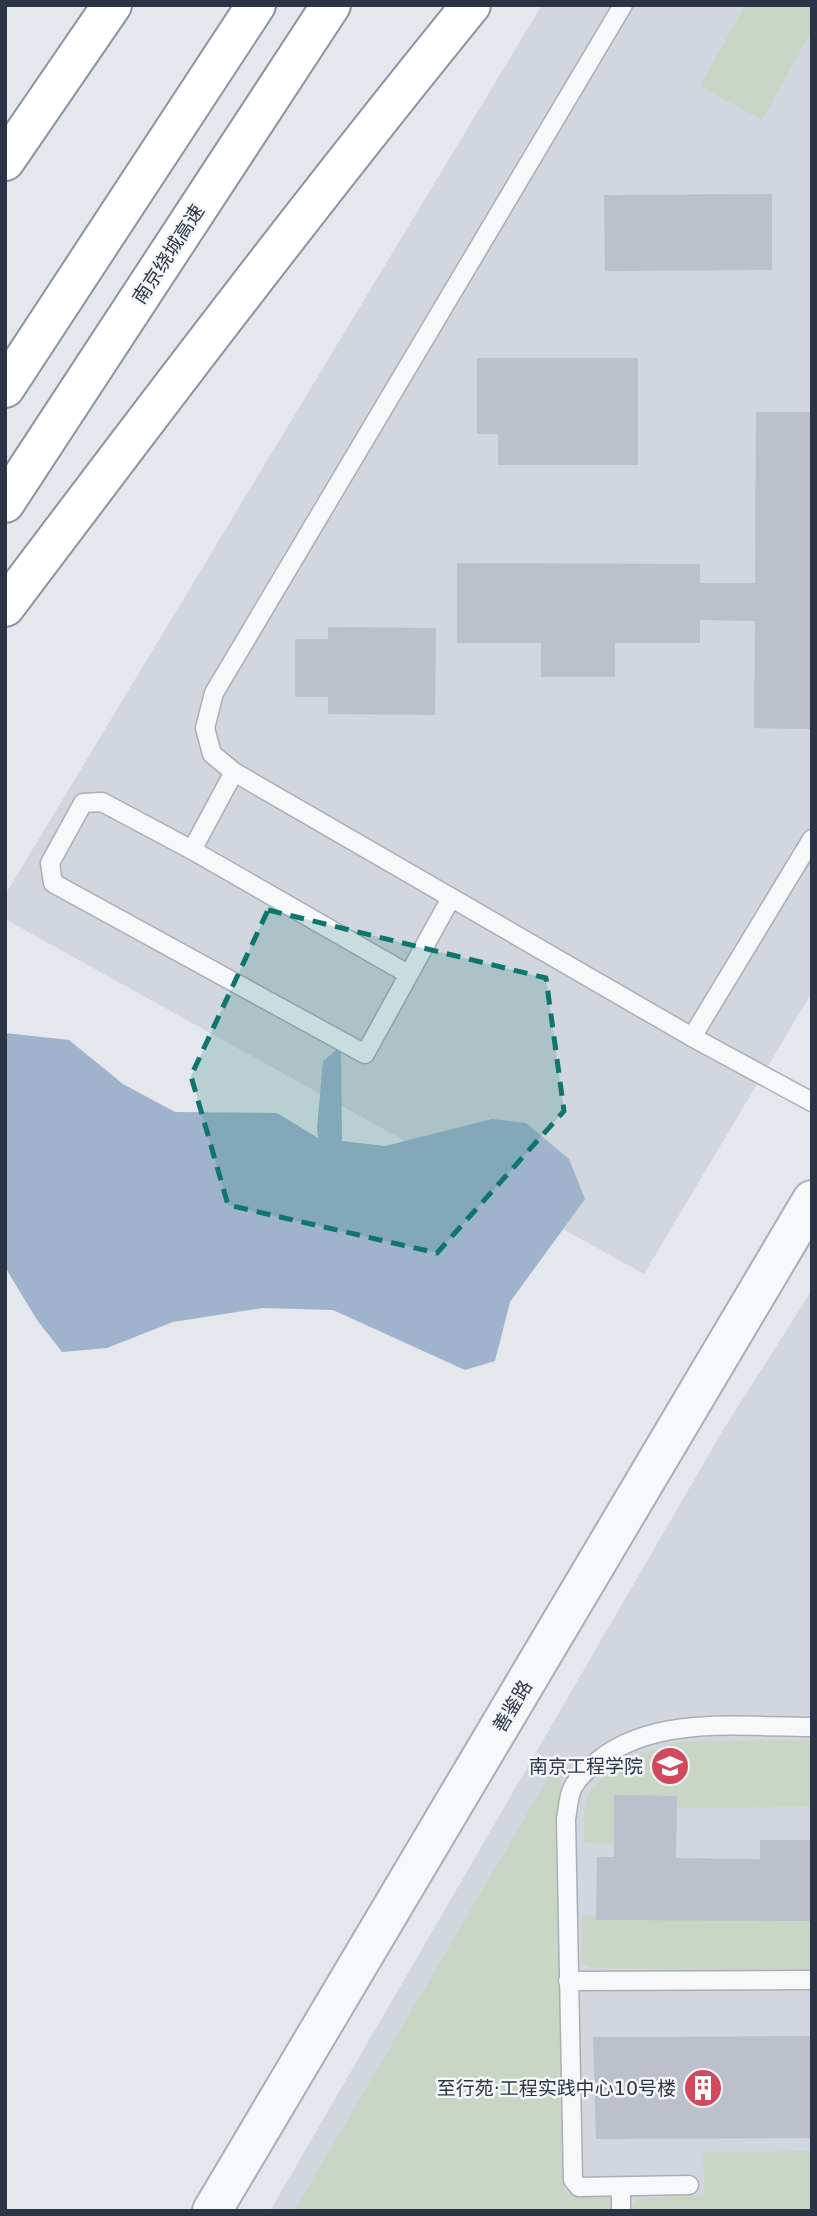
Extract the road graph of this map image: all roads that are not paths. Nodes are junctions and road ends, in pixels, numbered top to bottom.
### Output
1 (112, 5) edge
2 (256, 5) edge
3 (331, 5) edge
4 (471, 5) edge
5 (623, 5) edge
6 (5, 161) edge
7 (5, 388) edge
8 (5, 503) edge
9 (5, 607) edge
10 (234, 772) junction
11 (812, 839) edge
12 (192, 850) junction
13 (450, 898) junction
14 (408, 974) junction
15 (692, 1037) junction
16 (812, 1102) edge
17 (812, 1200) edge
18 (812, 1727) edge
19 (812, 1980) edge
20 (568, 1981) junction
21 (689, 2185) dead end
22 (621, 2187) junction
23 (212, 2211) edge
24 (621, 2211) edge

1 - 6 highway
2 - 7 highway
3 - 8 highway, 南京绕城高速
4 - 9 highway
5 - 10 lane
10 - 12 lane
10 - 13 lane
11 - 15 lane
12 - 14 lane
12 - 14 lane
13 - 14 lane
13 - 15 lane
15 - 16 lane
17 - 23 street, 善鉴路
18 - 20 lane
19 - 20 lane
20 - 22 lane
21 - 22 lane
22 - 24 lane

